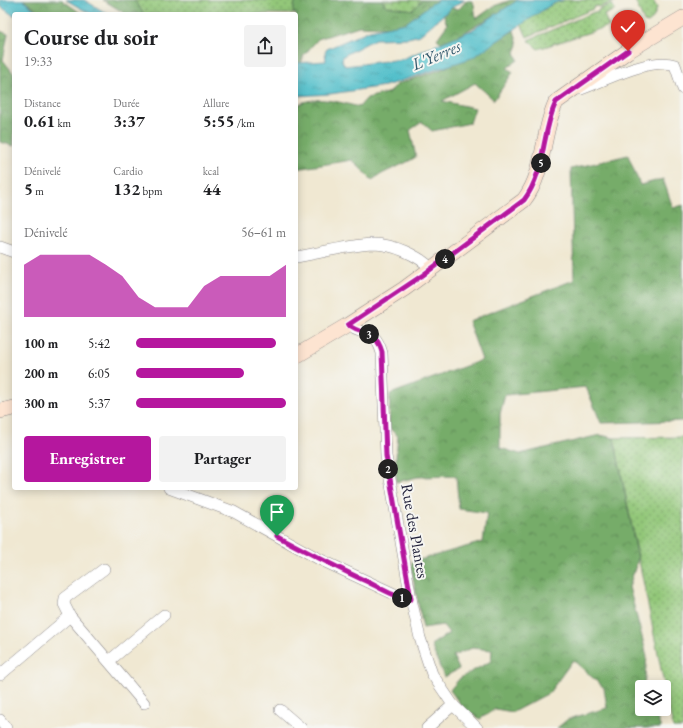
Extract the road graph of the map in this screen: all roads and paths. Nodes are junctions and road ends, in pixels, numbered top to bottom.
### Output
1 (683, 18) edge
2 (683, 89) edge
3 (564, 95) junction
4 (0, 247) edge
5 (12, 251) edge
6 (298, 257) edge
7 (432, 269) junction
8 (348, 325) junction
9 (298, 355) edge
10 (12, 408) edge
11 (0, 411) edge
12 (174, 490) edge
13 (104, 569) dead end
14 (411, 599) junction
15 (164, 615) dead end
16 (70, 616) junction
17 (109, 662) junction
18 (0, 675) edge
19 (144, 703) dead end
20 (453, 705) junction
21 (280, 710) dead end
22 (0, 720) edge
23 (6, 728) edge
24 (301, 728) edge
25 (427, 728) edge
26 (477, 728) edge

1 - 3 street
2 - 3 street
3 - 7 street
4 - 5 street
6 - 7 street
7 - 8 street
8 - 9 street
8 - 14 street, Rue des Plantes
10 - 11 street
12 - 14 street
13 - 16 street
14 - 20 street, Rue des Plantes
15 - 17 street
16 - 17 street
16 - 18 street
17 - 19 street
20 - 25 street
20 - 26 street, Rue des Plantes
21 - 24 street
22 - 23 street

